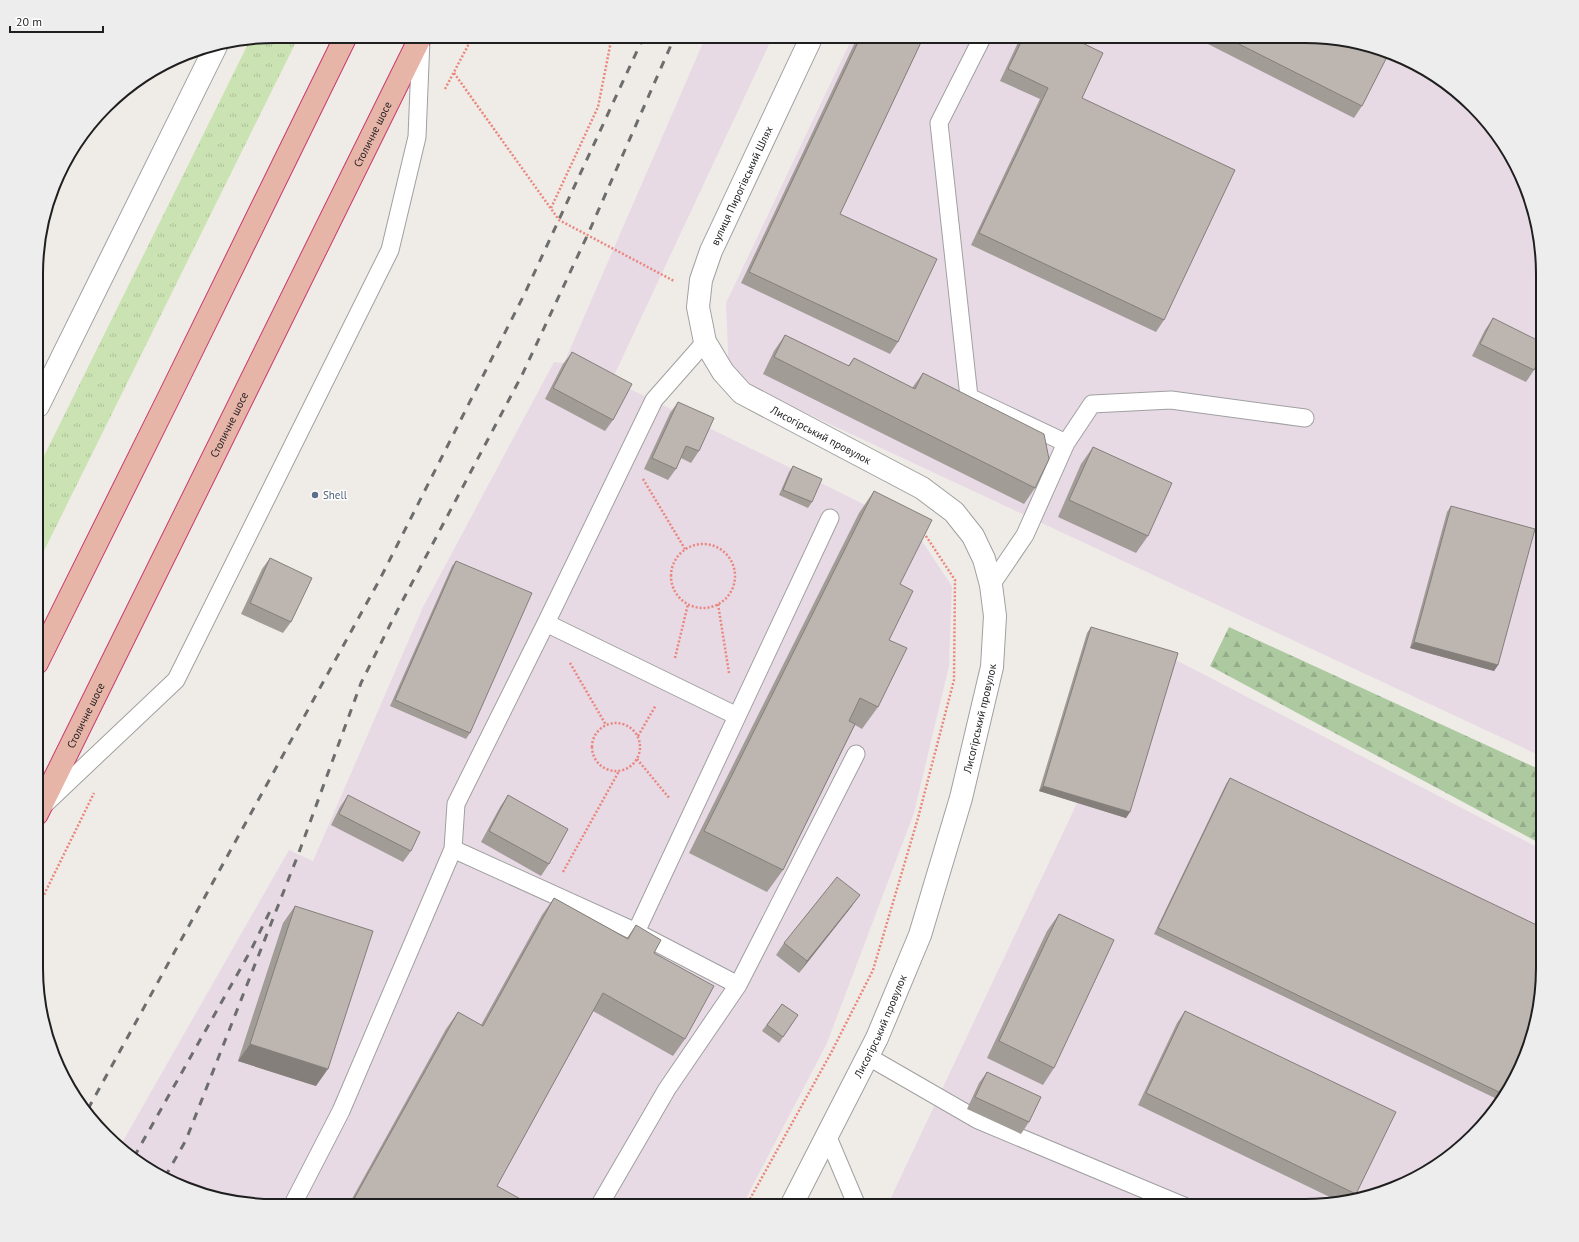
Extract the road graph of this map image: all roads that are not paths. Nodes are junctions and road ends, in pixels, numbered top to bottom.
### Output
1 (343, 43) edge
2 (419, 43) edge
3 (422, 43) edge
4 (809, 43) edge
5 (980, 43) edge
6 (213, 51) edge
7 (705, 342) junction
8 (43, 396) edge
9 (1304, 418) dead end
10 (1066, 443) junction
11 (830, 518) dead end
12 (991, 585) junction
13 (546, 623) junction
14 (43, 650) edge
15 (737, 716) junction
16 (856, 754) edge
17 (43, 802) edge
18 (43, 807) edge
19 (453, 849) junction
20 (636, 932) junction
21 (738, 985) junction
22 (867, 1056) junction
23 (827, 1135) junction
24 (296, 1199) edge
25 (603, 1199) edge
26 (794, 1199) edge
27 (854, 1199) edge
28 (1167, 1199) edge

1 - 14 highway
2 - 17 highway, Столичне шосе
3 - 18 lane
4 - 7 street, вулиця Пирогівський Шлях
5 - 10 lane
6 - 8 street
7 - 12 street, Лисогірський провулок
7 - 13 lane
9 - 10 lane
10 - 12 lane
11 - 15 lane
12 - 22 street, Лисогірський провулок
13 - 15 lane
13 - 19 lane
15 - 20 lane
16 - 21 lane
19 - 20 lane
19 - 24 lane
20 - 21 lane
21 - 25 lane
22 - 23 street, Лисогірський провулок
22 - 28 lane
23 - 26 street, Лисогірський провулок
23 - 27 lane

